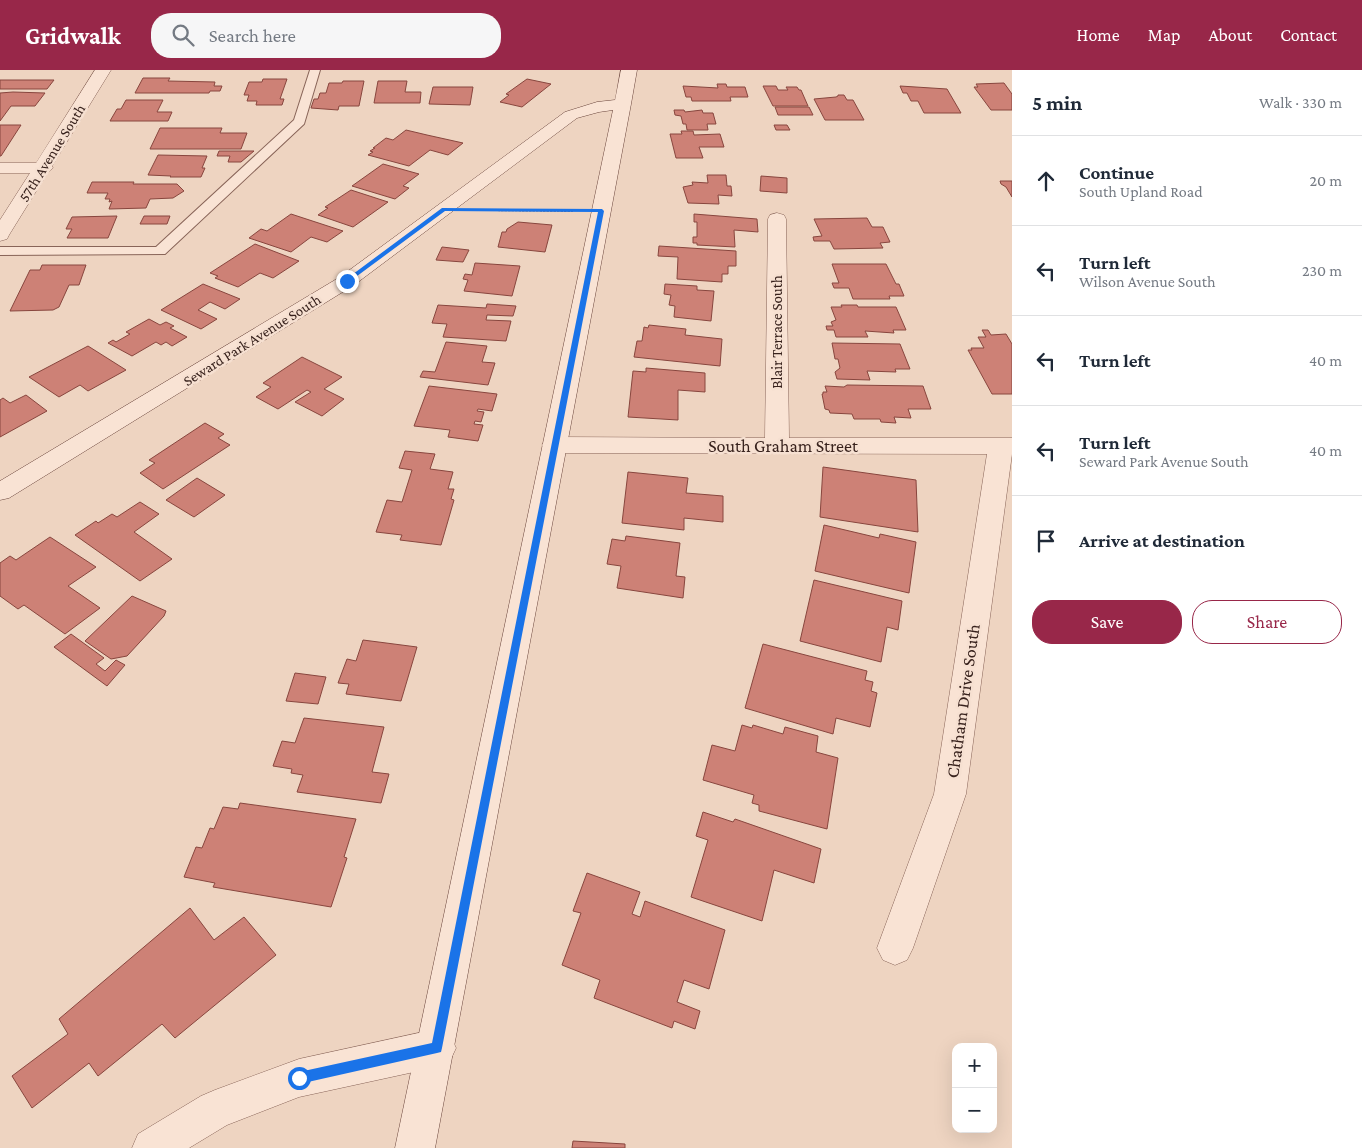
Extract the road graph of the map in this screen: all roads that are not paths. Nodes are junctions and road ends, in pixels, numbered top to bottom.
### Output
1 (103, 70) edge
2 (315, 70) edge
3 (629, 70) edge
4 (623, 104) junction
5 (0, 168) edge
6 (44, 168) junction
7 (776, 219) dead end
8 (0, 236) edge
9 (0, 251) edge
10 (554, 445) junction
11 (776, 446) junction
12 (1006, 446) edge
13 (0, 492) edge
14 (895, 948) dead end
15 (437, 1048) junction
16 (152, 1148) edge
17 (415, 1148) edge

1 - 6 street, 57th Avenue South
2 - 9 lane
3 - 4 street
4 - 10 street
4 - 13 street, Seward Park Avenue South
5 - 6 street
6 - 8 street, 57th Avenue South
7 - 11 street, Blair Terrace South
10 - 11 street, South Graham Street
10 - 15 street
11 - 12 street, South Graham Street
12 - 14 street, Chatham Drive South
15 - 16 street
15 - 17 street

